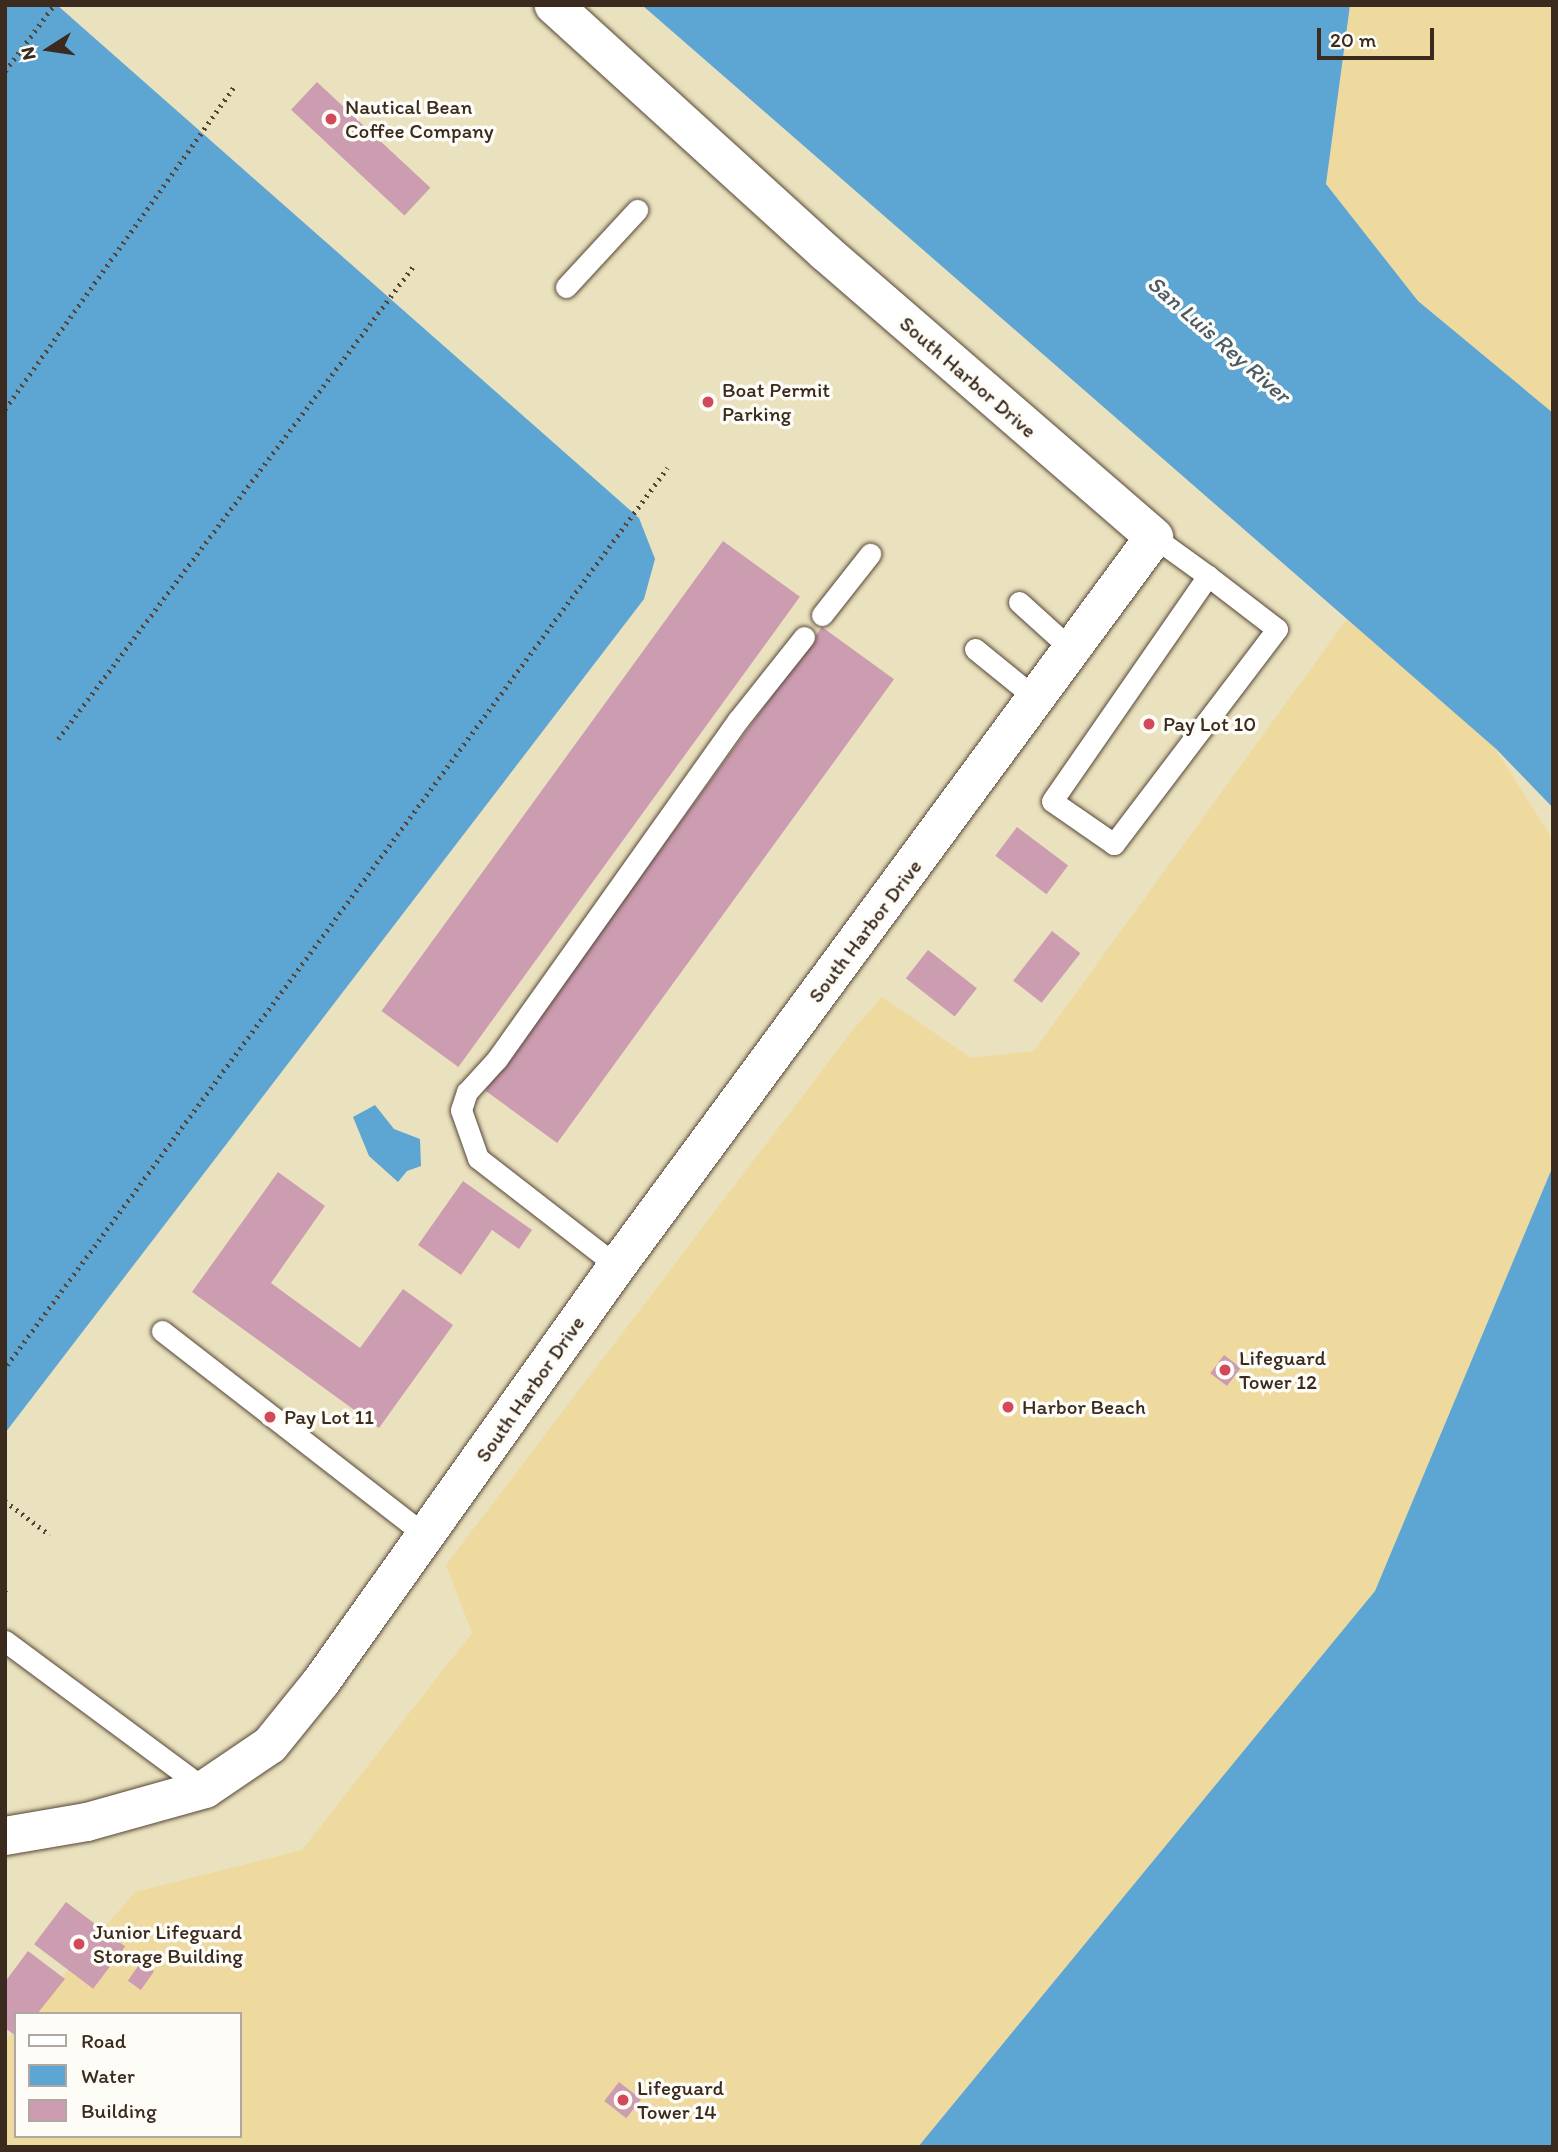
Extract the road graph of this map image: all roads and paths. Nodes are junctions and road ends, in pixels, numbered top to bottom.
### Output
1 (54, 5) edge
2 (554, 5) edge
3 (5, 71) edge
4 (235, 85) dead end
5 (638, 210) dead end
6 (415, 264) dead end
7 (566, 287) dead end
8 (5, 409) edge
9 (667, 468) dead end
10 (1154, 537) junction
11 (870, 554) dead end
12 (1208, 576) junction
13 (1019, 602) dead end
14 (822, 615) dead end
15 (804, 638) dead end
16 (975, 649) dead end
17 (1071, 649) junction
18 (1034, 697) junction
19 (58, 739) dead end
20 (617, 1266) junction
21 (162, 1331) dead end
22 (7, 1365) dead end
23 (5, 1502) edge
24 (50, 1535) dead end
25 (425, 1535) junction
26 (5, 1641) edge
27 (205, 1789) junction
28 (5, 1836) edge

1 - 3 path
2 - 10 street, South Harbor Drive
4 - 8 path
5 - 7 lane
6 - 19 path
9 - 22 path
10 - 12 lane
10 - 17 street, South Harbor Drive
11 - 14 lane
12 - 12 lane
13 - 17 lane
15 - 20 lane
16 - 18 lane
17 - 18 street, South Harbor Drive
18 - 20 street, South Harbor Drive
20 - 25 street, South Harbor Drive
21 - 25 lane
23 - 24 path
25 - 27 street, South Harbor Drive
26 - 27 lane
27 - 28 street, South Harbor Drive

